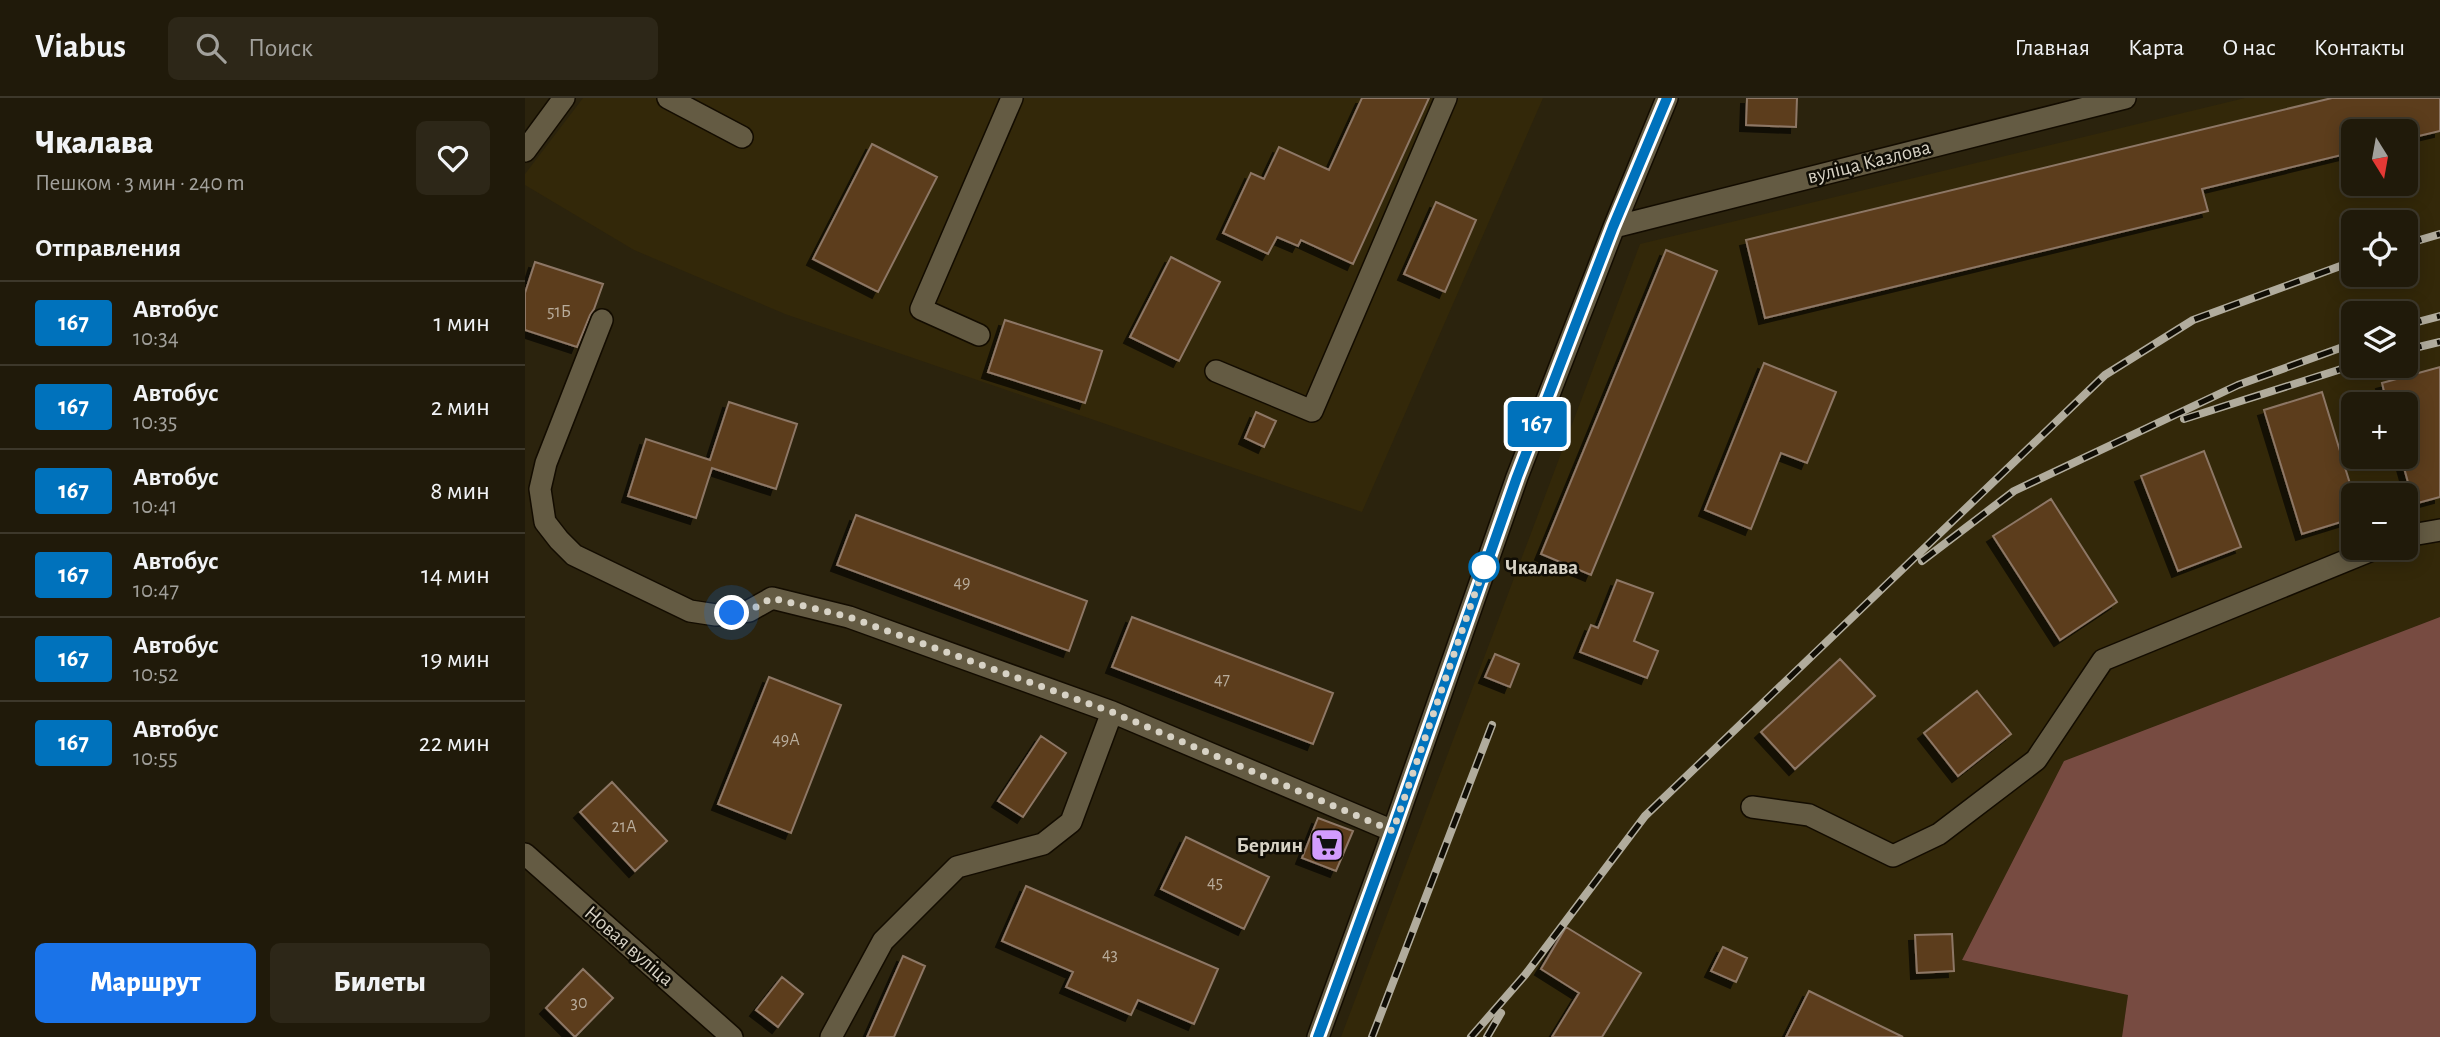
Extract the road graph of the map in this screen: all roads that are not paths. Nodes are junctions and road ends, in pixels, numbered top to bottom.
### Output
1 (564, 98) edge
2 (668, 98) edge
3 (1012, 98) edge
4 (1446, 98) edge
5 (1667, 98) edge
6 (2125, 98) edge
7 (742, 137) dead end
8 (525, 151) edge
9 (1613, 227) junction
10 (602, 320) dead end
11 (979, 335) dead end
12 (1216, 371) dead end
13 (2440, 530) edge
14 (2418, 534) edge
15 (2348, 560) edge
16 (1112, 712) junction
17 (1752, 807) dead end
18 (1393, 831) junction
19 (525, 854) edge
20 (732, 1037) edge
21 (831, 1037) edge
22 (1318, 1037) edge

1 - 8 street
2 - 7 street
3 - 11 street
4 - 12 street
5 - 9 street
6 - 9 street, вуліца Казлова
9 - 18 street
10 - 16 street
13 - 14 street
15 - 17 street
16 - 18 street
16 - 21 street
18 - 22 street
19 - 20 street, Новая вуліца

